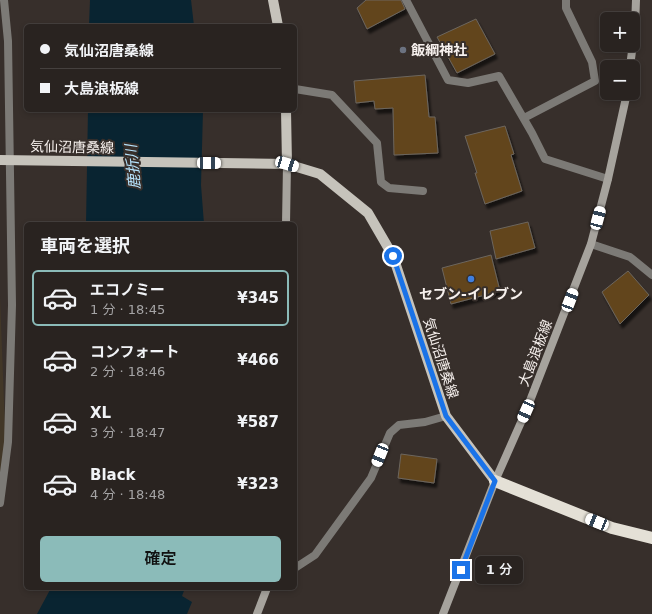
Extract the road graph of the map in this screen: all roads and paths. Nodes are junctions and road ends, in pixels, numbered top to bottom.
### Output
1 (4, 0) edge
2 (273, 0) edge
3 (406, 0) edge
4 (566, 0) edge
5 (636, 0) edge
6 (278, 24) edge
7 (631, 60) edge
8 (297, 89) edge
9 (625, 100) edge
10 (286, 112) edge
11 (524, 118) junction
12 (0, 160) edge
13 (287, 164) junction
14 (608, 178) junction
15 (423, 191) dead end
16 (286, 222) edge
17 (591, 244) junction
18 (652, 275) edge
19 (446, 416) junction
20 (3, 456) edge
21 (495, 481) junction
22 (0, 503) edge
23 (652, 538) edge
24 (297, 567) edge
25 (266, 590) edge
26 (257, 614) edge
27 (443, 614) edge

1 - 20 street
2 - 6 main road
3 - 11 street
4 - 11 street
5 - 7 main road
8 - 15 street
9 - 14 main road, 大島浪板線
10 - 13 main road
11 - 14 street
12 - 13 main road, 気仙沼唐桑線
13 - 16 main road
13 - 19 main road, 気仙沼唐桑線
14 - 17 main road, 大島浪板線
17 - 18 street
17 - 21 main road, 大島浪板線
19 - 21 main road, 気仙沼唐桑線
19 - 24 street
20 - 22 street
21 - 23 highway
21 - 27 main road, 大島浪板線
25 - 26 main road

